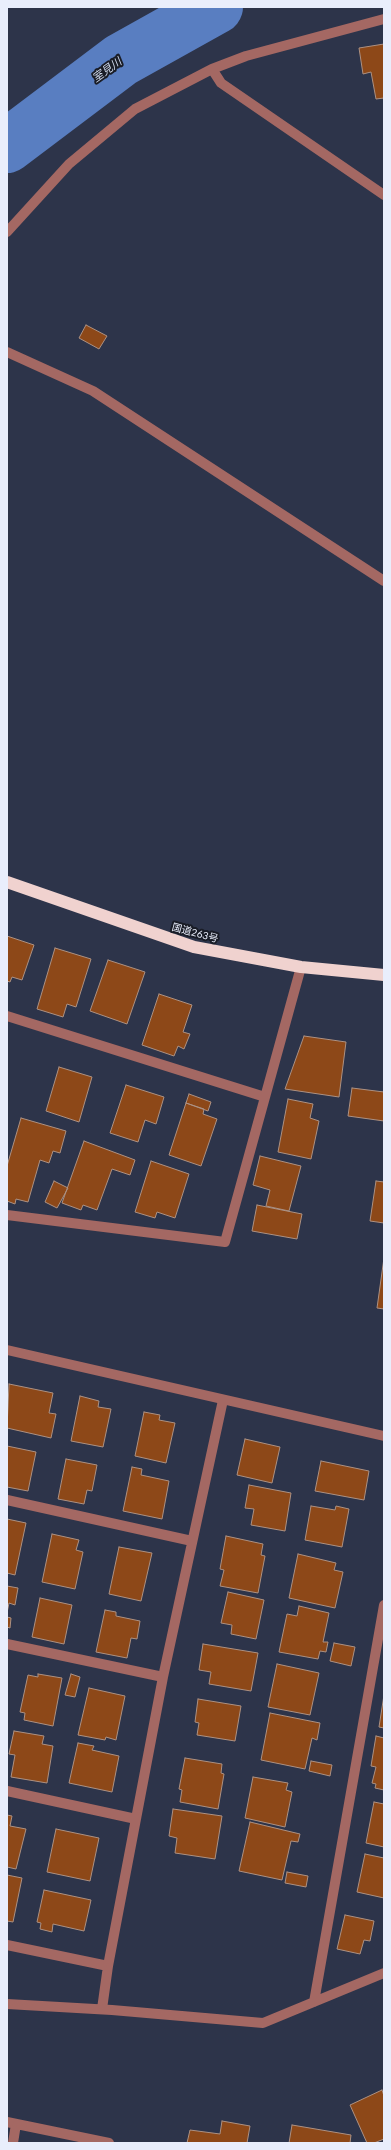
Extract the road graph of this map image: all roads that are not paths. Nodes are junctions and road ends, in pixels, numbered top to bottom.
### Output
1 (384, 19) edge
2 (212, 69) junction
3 (384, 195) edge
4 (7, 232) edge
5 (7, 352) edge
6 (384, 581) edge
7 (7, 882) edge
8 (302, 967) junction
9 (384, 976) edge
10 (7, 1016) edge
11 (265, 1097) junction
12 (7, 1215) edge
13 (7, 1350) edge
14 (223, 1400) junction
15 (384, 1436) edge
16 (7, 1500) edge
17 (192, 1541) junction
18 (384, 1605) edge
19 (7, 1644) edge
20 (163, 1677) junction
21 (7, 1791) edge
22 (136, 1819) junction
23 (7, 1945) edge
24 (108, 1966) junction
25 (384, 1973) edge
26 (314, 2002) junction
27 (7, 2004) edge
28 (102, 2009) junction
29 (12, 2123) edge
30 (12, 2143) edge
31 (109, 2143) edge

1 - 2 street
2 - 3 street
2 - 4 street
5 - 6 street
7 - 8 highway, 国道263号
8 - 9 highway, 国道263号
8 - 11 street
10 - 11 street
11 - 12 street
13 - 14 street
14 - 15 street
14 - 17 street
16 - 17 street
17 - 20 street
18 - 26 street
19 - 20 street
20 - 22 street
21 - 22 street
22 - 24 street
23 - 24 street
24 - 28 street
25 - 26 street
26 - 28 street
27 - 28 street
29 - 30 street
29 - 31 street

